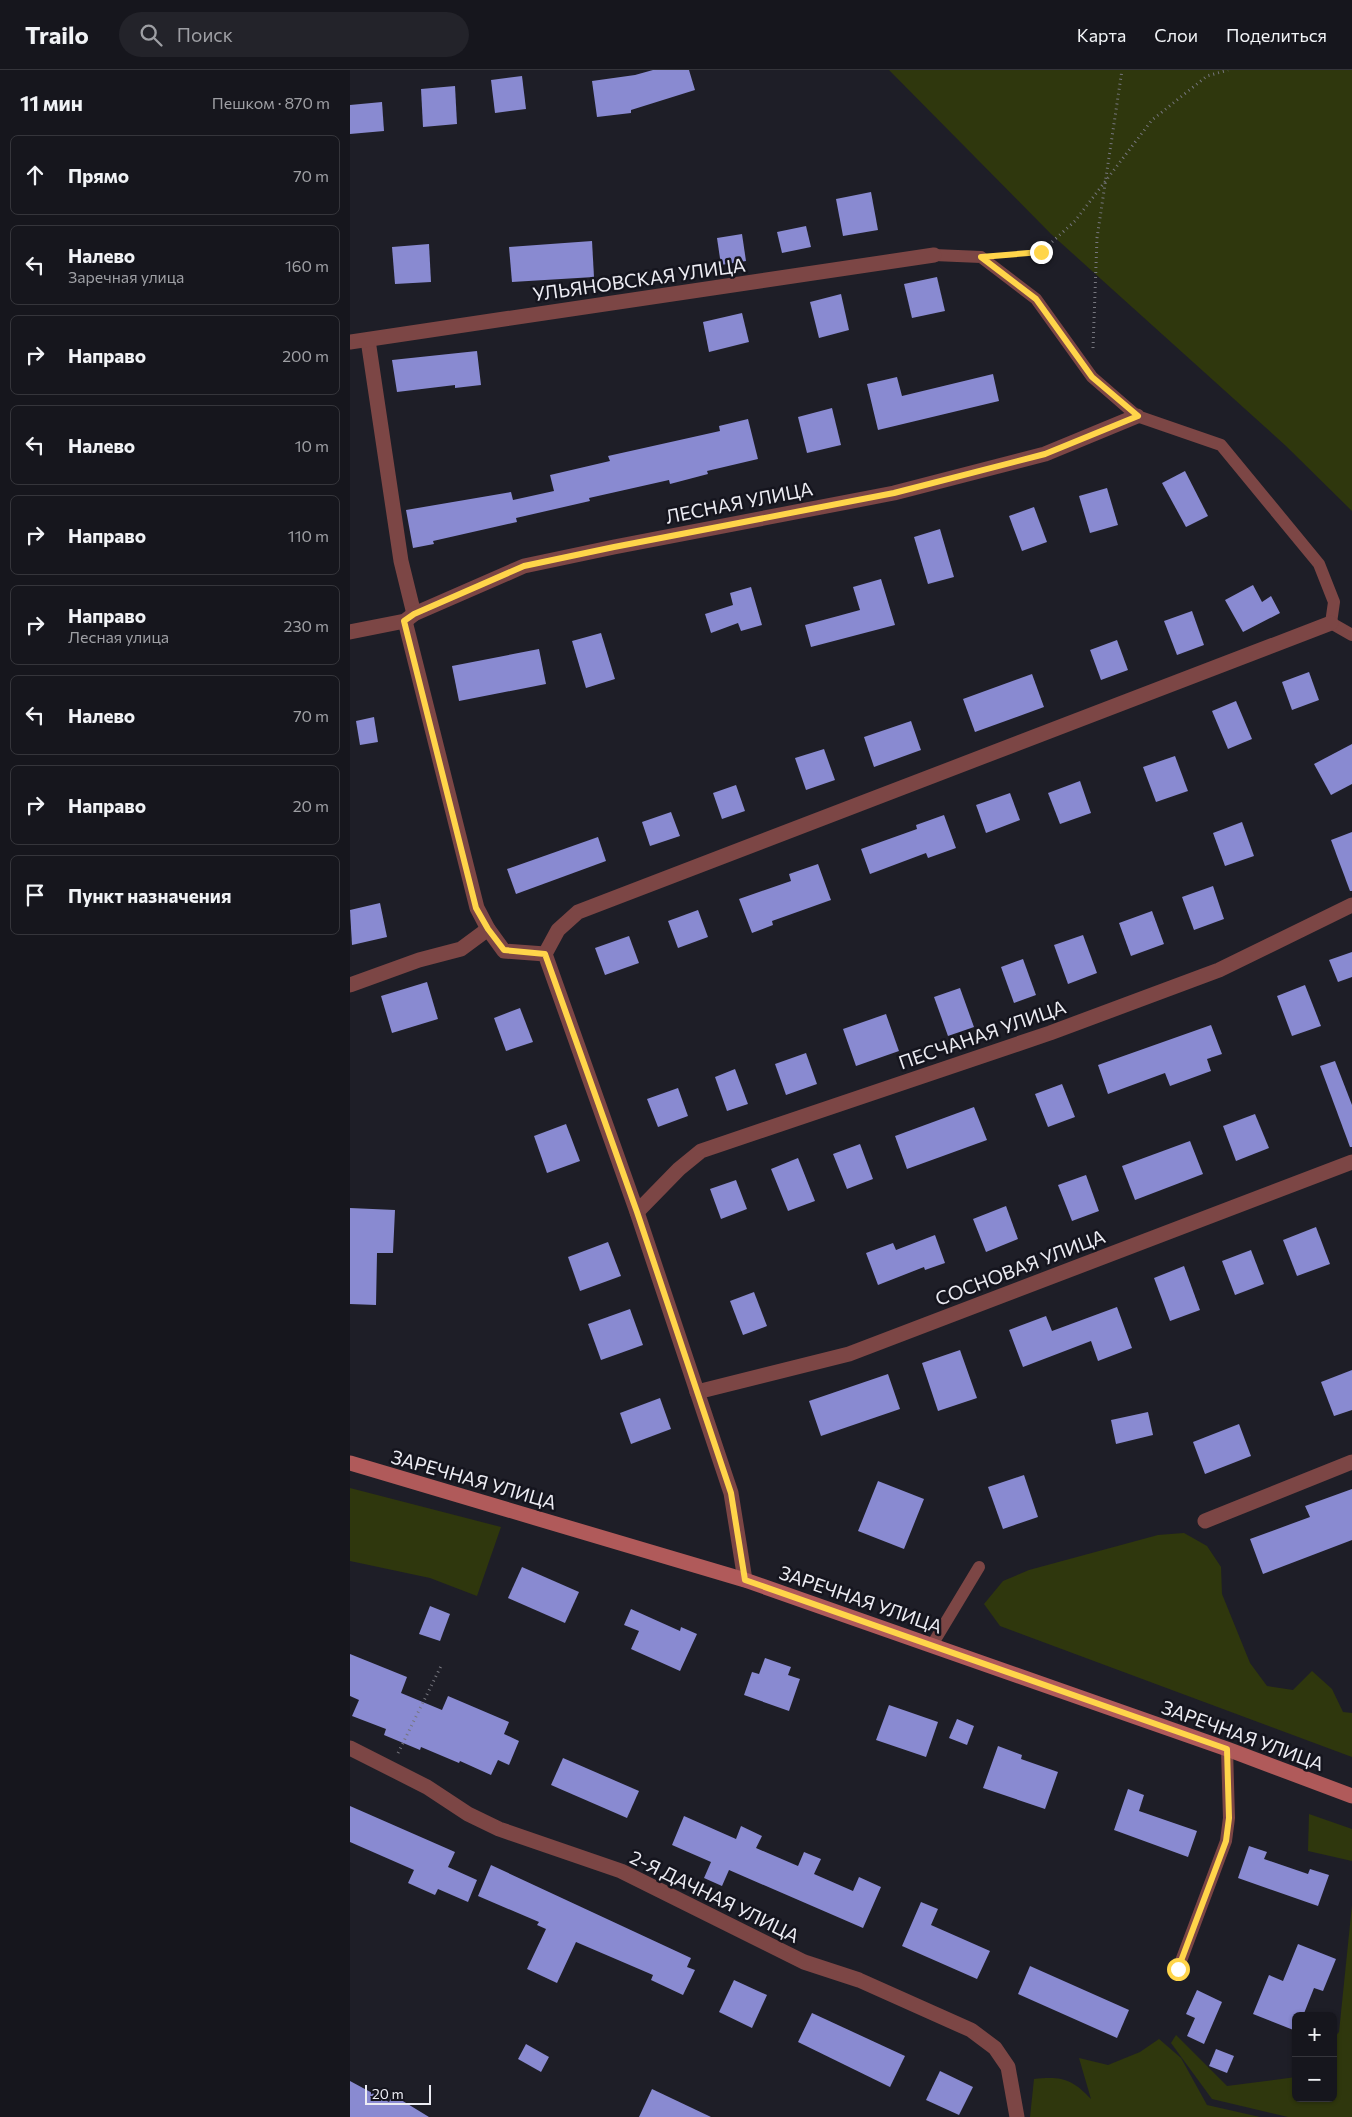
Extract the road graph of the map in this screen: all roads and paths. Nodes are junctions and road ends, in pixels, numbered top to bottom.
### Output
1 (1122, 70) edge
2 (1228, 70) edge
3 (1104, 184) junction
4 (934, 255) joint
5 (981, 257) junction
6 (368, 340) junction
7 (350, 342) edge
8 (1092, 377) junction
9 (1138, 416) junction
10 (409, 618) junction
11 (1331, 623) junction
12 (350, 632) edge
13 (1352, 636) edge
14 (1352, 905) edge
15 (488, 929) junction
16 (545, 954) junction
17 (350, 985) edge
18 (1352, 1162) edge
19 (637, 1212) junction
20 (697, 1392) junction
21 (1352, 1462) edge
22 (350, 1463) edge
23 (1205, 1521) dead end
24 (979, 1567) dead end
25 (745, 1580) junction
26 (932, 1645) junction
27 (442, 1664) dead end
28 (350, 1748) edge
29 (1227, 1749) junction
30 (390, 1769) junction
31 (1352, 1796) edge
32 (1178, 1969) dead end
33 (1017, 2117) edge

1 - 3 path
2 - 3 path
3 - 5 path
3 - 8 path
4 - 5 lane
4 - 6 street, УЛЬЯНОВСКАЯ УЛИЦА
5 - 8 lane
6 - 7 street, УЛЬЯНОВСКАЯ УЛИЦА
6 - 10 street
8 - 9 lane
9 - 10 street, ЛЕСНАЯ УЛИЦА
9 - 11 lane
10 - 12 street, ЛЕСНАЯ УЛИЦА
10 - 15 street
11 - 13 lane
11 - 16 street
14 - 19 street, ПЕСЧАНАЯ УЛИЦА
15 - 16 street
15 - 17 street
16 - 19 street
18 - 20 street, СОСНОВАЯ УЛИЦА
19 - 20 street
20 - 25 street
21 - 23 street
22 - 25 main road, ЗАРЕЧНАЯ УЛИЦА
24 - 26 lane
25 - 26 main road, ЗАРЕЧНАЯ УЛИЦА
26 - 29 main road, ЗАРЕЧНАЯ УЛИЦА
27 - 30 path
28 - 30 street, 2-Я ДАЧНАЯ УЛИЦА
29 - 31 main road, ЗАРЕЧНАЯ УЛИЦА
29 - 32 lane
30 - 33 street, 2-Я ДАЧНАЯ УЛИЦА

